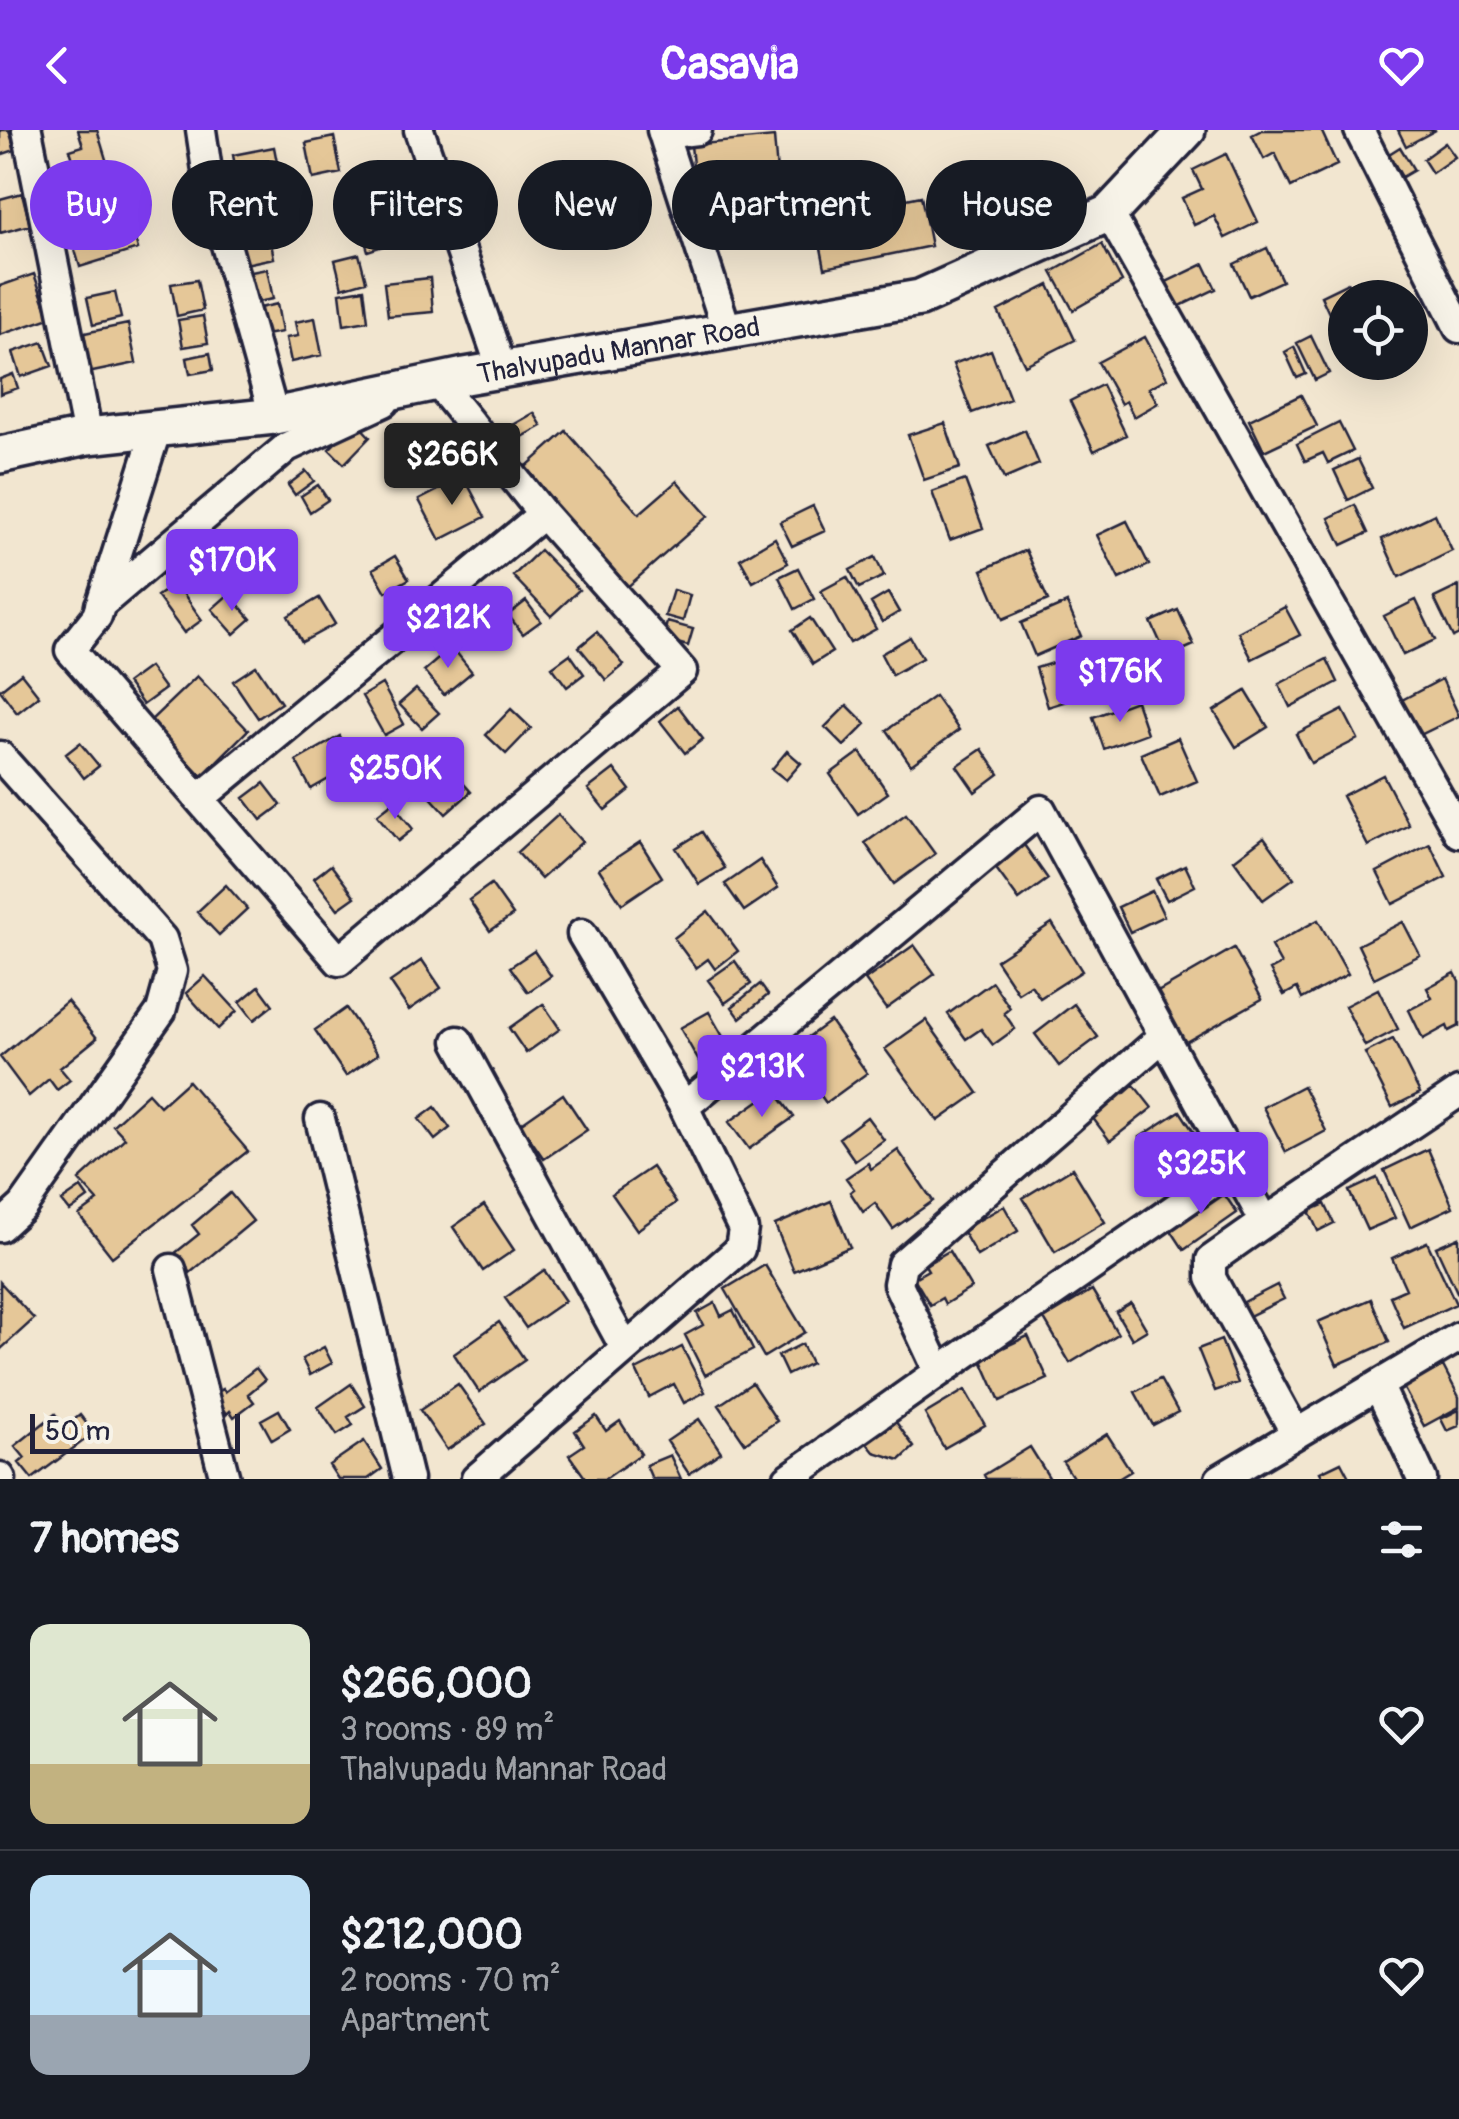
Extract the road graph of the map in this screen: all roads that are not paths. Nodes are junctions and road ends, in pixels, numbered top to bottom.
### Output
1 (27, 130) edge
2 (201, 130) edge
3 (418, 130) edge
4 (697, 130) edge
5 (1187, 130) edge
6 (1359, 130) edge
7 (662, 132) edge
8 (1109, 213) junction
9 (1459, 328) edge
10 (727, 332) junction
11 (502, 370) junction
12 (429, 384) junction
13 (274, 416) junction
14 (157, 428) junction
15 (88, 436) junction
16 (0, 455) edge
17 (543, 514) junction
18 (99, 606) junction
19 (0, 756) edge
20 (199, 800) junction
21 (1459, 833) edge
22 (582, 934) dead end
23 (1164, 1036) junction
24 (458, 1040) dead end
25 (1459, 1092) edge
26 (684, 1107) junction
27 (320, 1119) dead end
28 (1235, 1168) junction
29 (1265, 1222) junction
30 (0, 1226) edge
31 (171, 1269) dead end
32 (1459, 1336) edge
33 (626, 1348) junction
34 (939, 1372) junction
35 (1378, 1385) junction
36 (1296, 1434) junction
37 (225, 1479) edge
38 (408, 1479) edge
39 (476, 1479) edge
40 (788, 1479) edge
41 (1220, 1479) edge
42 (1422, 1479) edge

1 - 15 street
2 - 13 street
3 - 11 street
4 - 7 street
5 - 8 street, Thalvupadu Mannar Road
6 - 9 street
7 - 10 street
8 - 10 street, Thalvupadu Mannar Road
8 - 21 street
10 - 11 street, Thalvupadu Mannar Road
11 - 12 street, Thalvupadu Mannar Road
12 - 13 street, Thalvupadu Mannar Road
12 - 17 street
12 - 18 street
13 - 14 street, Thalvupadu Mannar Road
14 - 15 street, Thalvupadu Mannar Road
14 - 18 street
15 - 16 street, Thalvupadu Mannar Road
17 - 20 street
17 - 20 street
18 - 20 street
19 - 30 street
22 - 26 street
23 - 26 street
23 - 28 street
23 - 34 street
24 - 33 street
25 - 29 street
26 - 33 street
27 - 38 street
28 - 29 street
28 - 34 street
29 - 36 street
31 - 37 street
32 - 35 street
33 - 39 street
34 - 40 street
35 - 36 street
35 - 42 street
36 - 41 street

